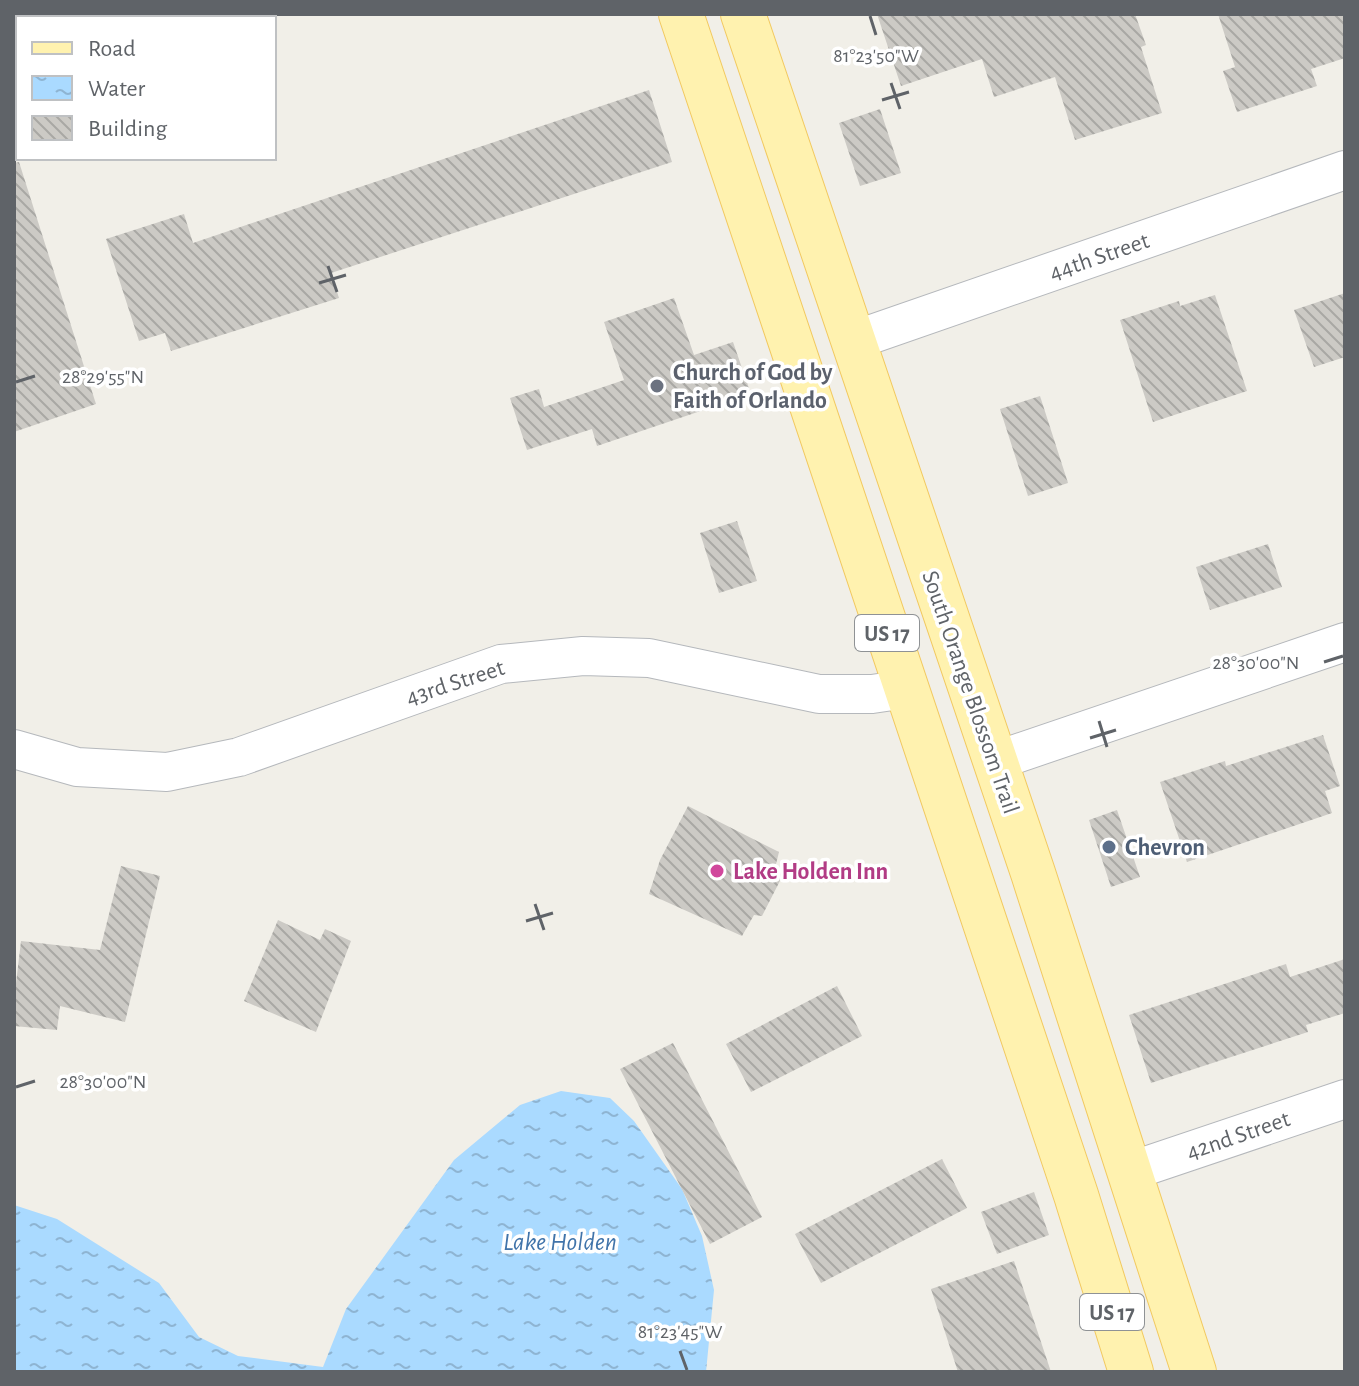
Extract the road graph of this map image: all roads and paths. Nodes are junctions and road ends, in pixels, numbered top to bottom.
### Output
1 (681, 14) edge
2 (733, 14) edge
3 (750, 34) edge
4 (1345, 170) edge
5 (852, 341) junction
6 (1345, 642) edge
7 (906, 689) junction
8 (14, 749) edge
9 (995, 761) junction
10 (1345, 1099) edge
11 (1131, 1171) junction
12 (1131, 1372) edge
13 (1194, 1372) edge

1 - 7 main road, US 17
2 - 3 main road, South Orange Blossom Trail
3 - 5 main road, South Orange Blossom Trail / US 17
4 - 5 street, 44th Street
5 - 9 main road, South Orange Blossom Trail / US 17
6 - 9 street
7 - 8 street, 43rd Street
7 - 12 main road, US 17
9 - 11 main road, South Orange Blossom Trail / US 17
10 - 11 street, 42nd Street
11 - 13 main road, South Orange Blossom Trail / US 17

